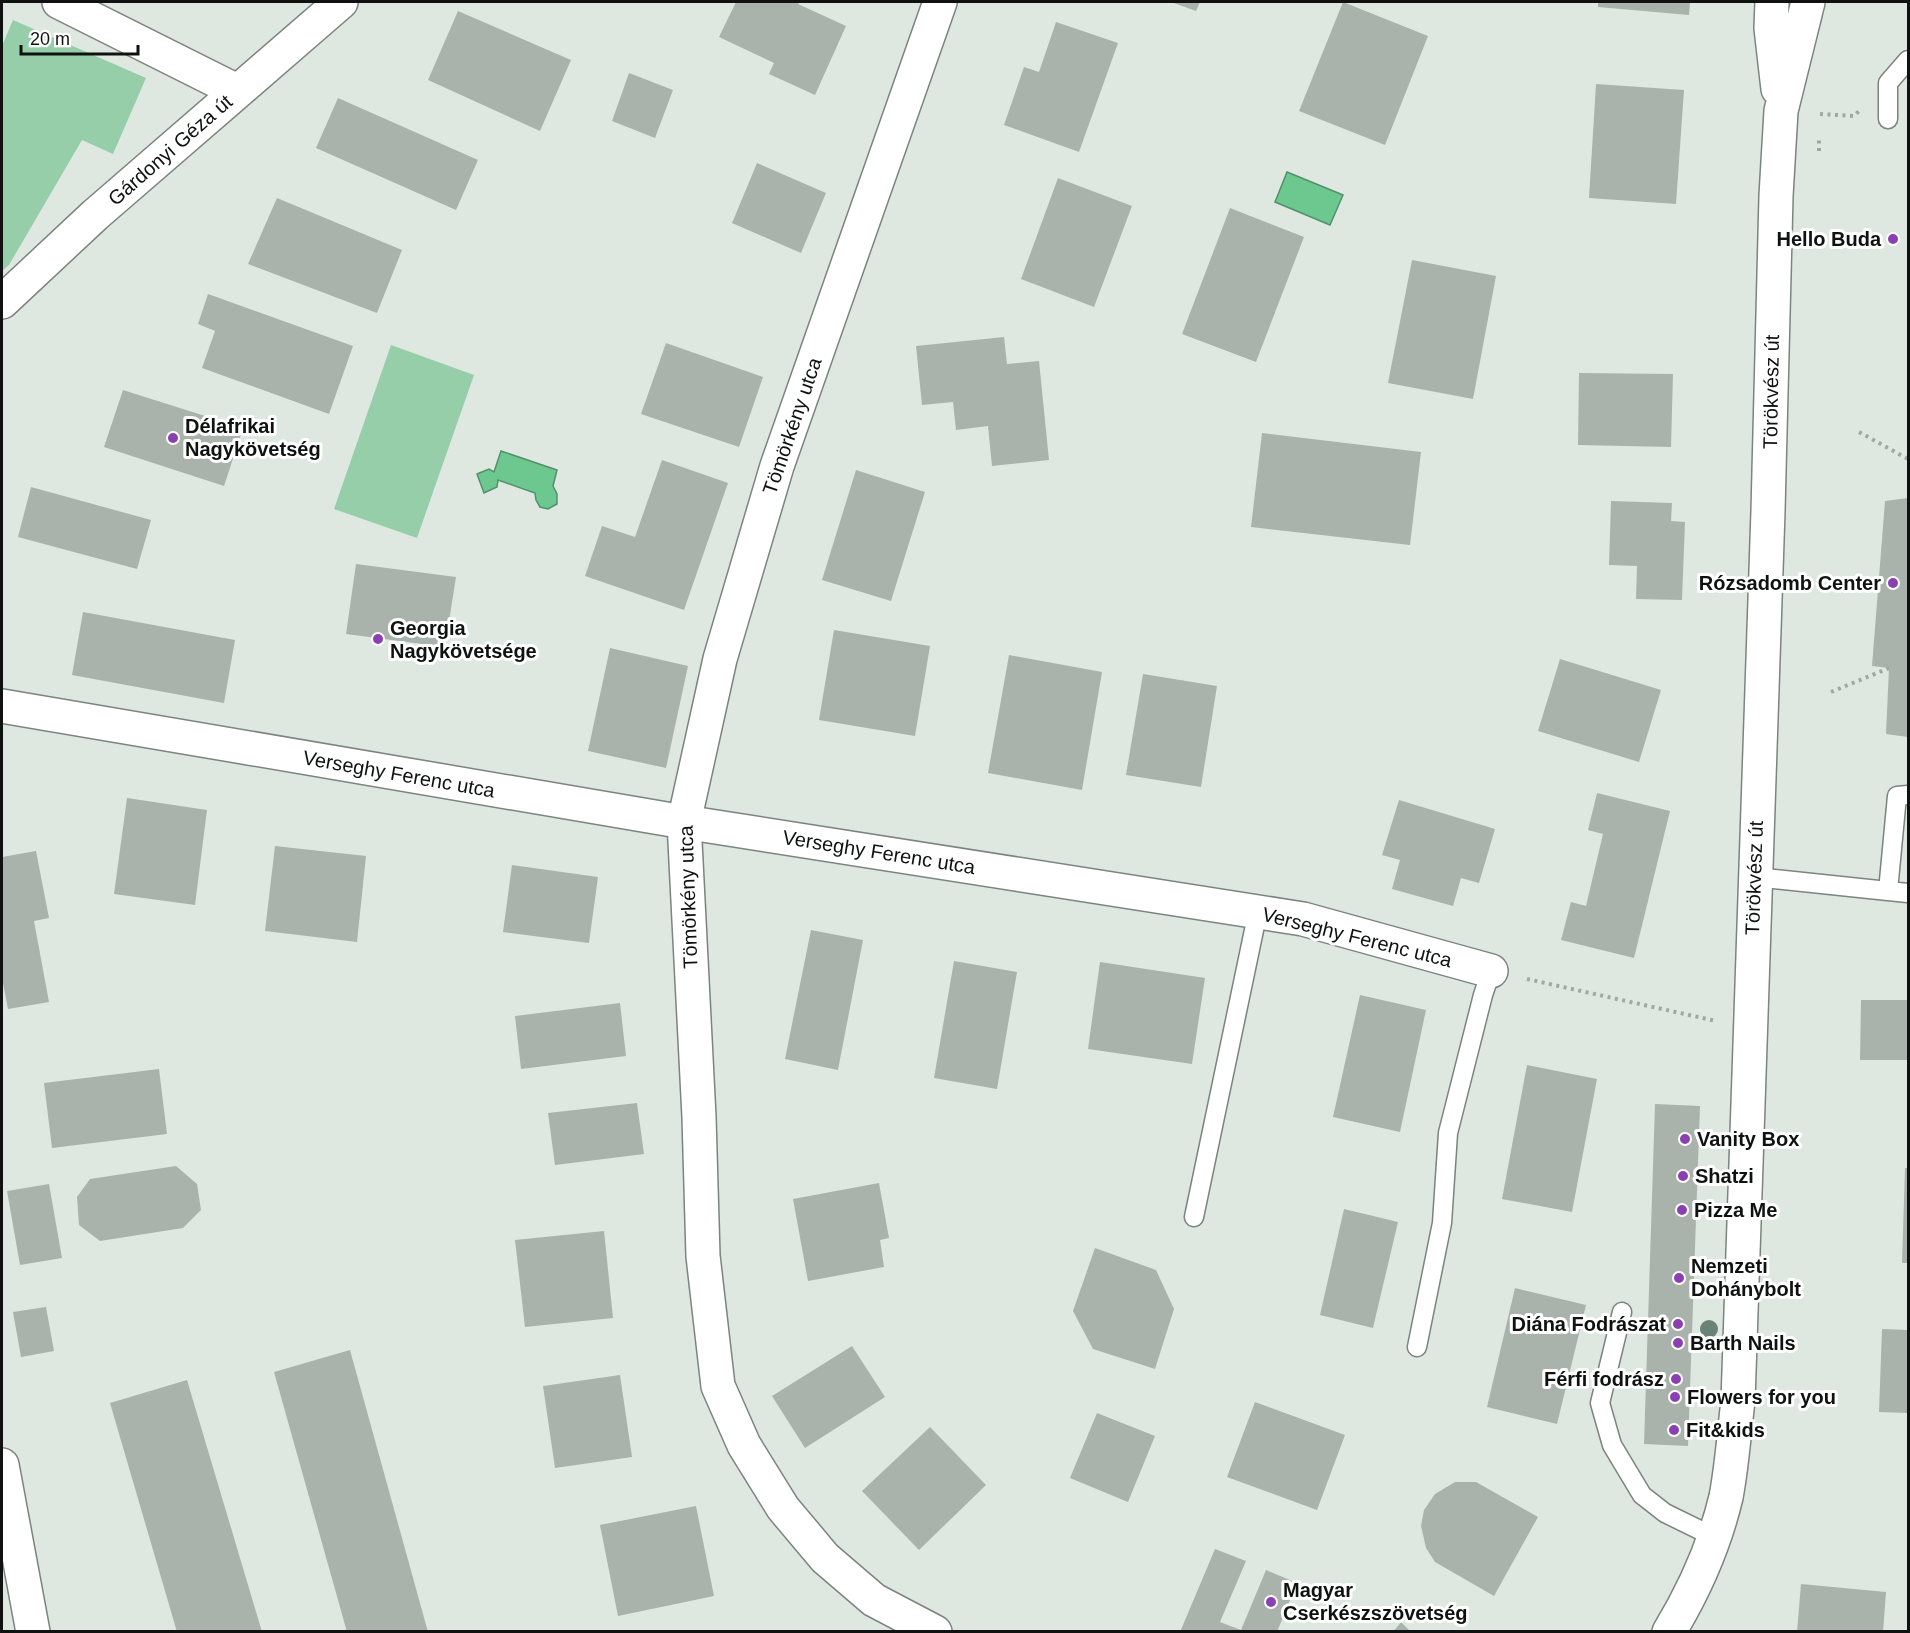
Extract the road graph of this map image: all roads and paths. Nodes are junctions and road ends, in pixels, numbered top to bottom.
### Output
1 (59, 2) edge
2 (341, 2) edge
3 (940, 2) edge
4 (1772, 2) edge
5 (1808, 2) edge
6 (1908, 60) edge
7 (237, 91) junction
8 (1861, 110) dead end
9 (1781, 111) junction
10 (1820, 114) dead end
11 (1888, 119) dead end
12 (1820, 135) dead end
13 (1819, 152) dead end
14 (1816, 240) dead end
15 (1833, 240) dead end
16 (2, 302) edge
17 (1858, 432) dead end
18 (1908, 459) edge
19 (1889, 668) dead end
20 (1831, 692) dead end
21 (2, 706) edge
22 (1908, 795) edge
23 (684, 822) junction
24 (1755, 877) junction
25 (1888, 891) junction
26 (1908, 893) edge
27 (1258, 911) junction
28 (1491, 971) junction
29 (1749, 1028) junction
30 (1194, 1216) dead end
31 (1622, 1312) dead end
32 (1417, 1347) dead end
33 (2, 1465) edge
34 (1714, 1537) junction
35 (33, 1632) edge
36 (935, 1632) edge
37 (1669, 1632) edge

1 - 7 street
2 - 7 street, Gárdonyi Géza út
3 - 23 street, Tömörkény utca
4 - 9 street, Törökvész út
5 - 9 street, Törökvész út
6 - 11 lane
7 - 16 street, Gárdonyi Géza út
8 - 10 path
9 - 24 street, Törökvész út
12 - 13 path
14 - 15 path
17 - 18 path
19 - 20 path
21 - 23 street, Verseghy Ferenc utca
22 - 25 lane
23 - 27 street, Verseghy Ferenc utca
23 - 36 street, Tömörkény utca
24 - 25 lane
24 - 29 street, Törökvész út
25 - 26 lane
27 - 28 street, Verseghy Ferenc utca
27 - 30 lane
28 - 29 path
28 - 32 lane
29 - 34 street, Törökvész út
31 - 34 lane
33 - 35 street
34 - 37 street, Törökvész út

